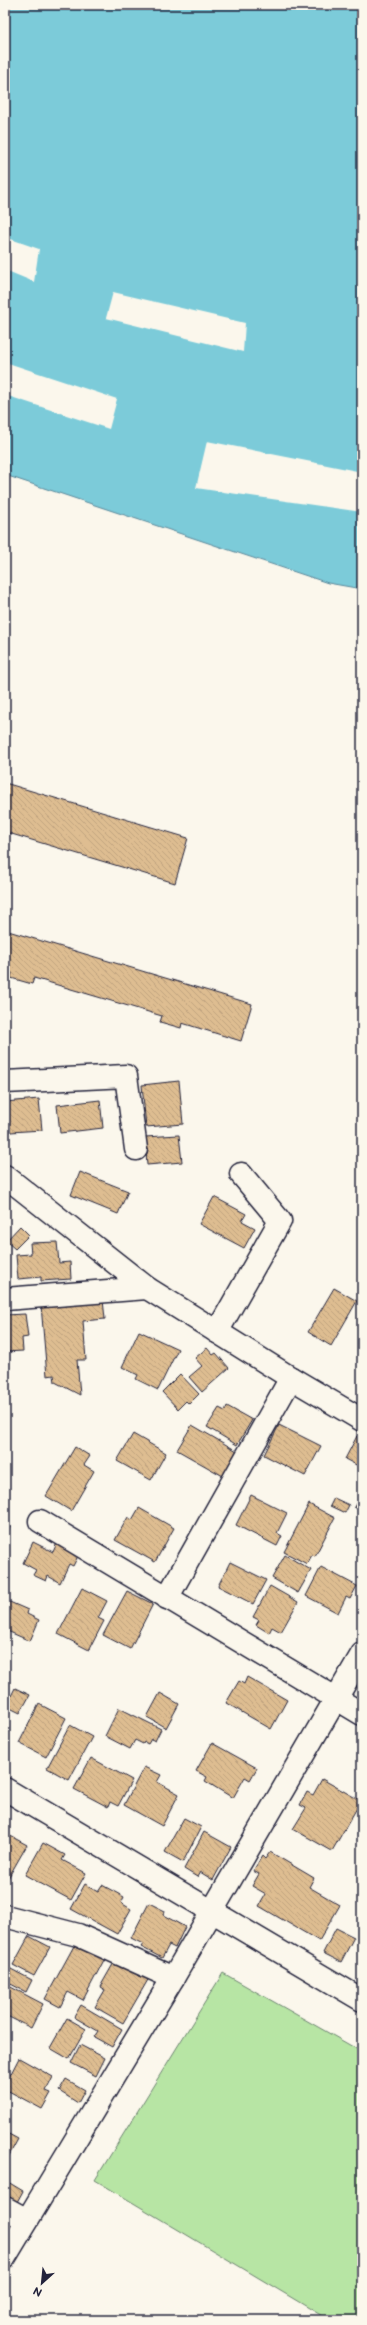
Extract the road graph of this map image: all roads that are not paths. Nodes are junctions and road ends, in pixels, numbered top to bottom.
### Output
1 (5, 1082) edge
2 (136, 1149) dead end
3 (241, 1174) dead end
4 (5, 1176) edge
5 (148, 1288) junction
6 (5, 1299) edge
7 (217, 1332) junction
8 (291, 1378) junction
9 (362, 1420) edge
10 (40, 1521) dead end
11 (167, 1598) junction
12 (362, 1654) edge
13 (336, 1698) junction
14 (362, 1714) edge
15 (5, 1789) edge
16 (212, 1910) junction
17 (5, 1916) edge
18 (173, 1978) junction
19 (362, 2000) edge
20 (5, 2208) edge
21 (27, 2220) junction
22 (5, 2257) edge

1 - 2 street
3 - 7 street
4 - 5 street
5 - 6 street
5 - 7 street
7 - 8 street
8 - 9 street
8 - 11 street
10 - 11 street
11 - 13 street
12 - 13 street
13 - 14 street
13 - 16 street
15 - 16 street
16 - 18 street
16 - 19 street
17 - 18 street
18 - 21 street
20 - 21 street
21 - 22 street

